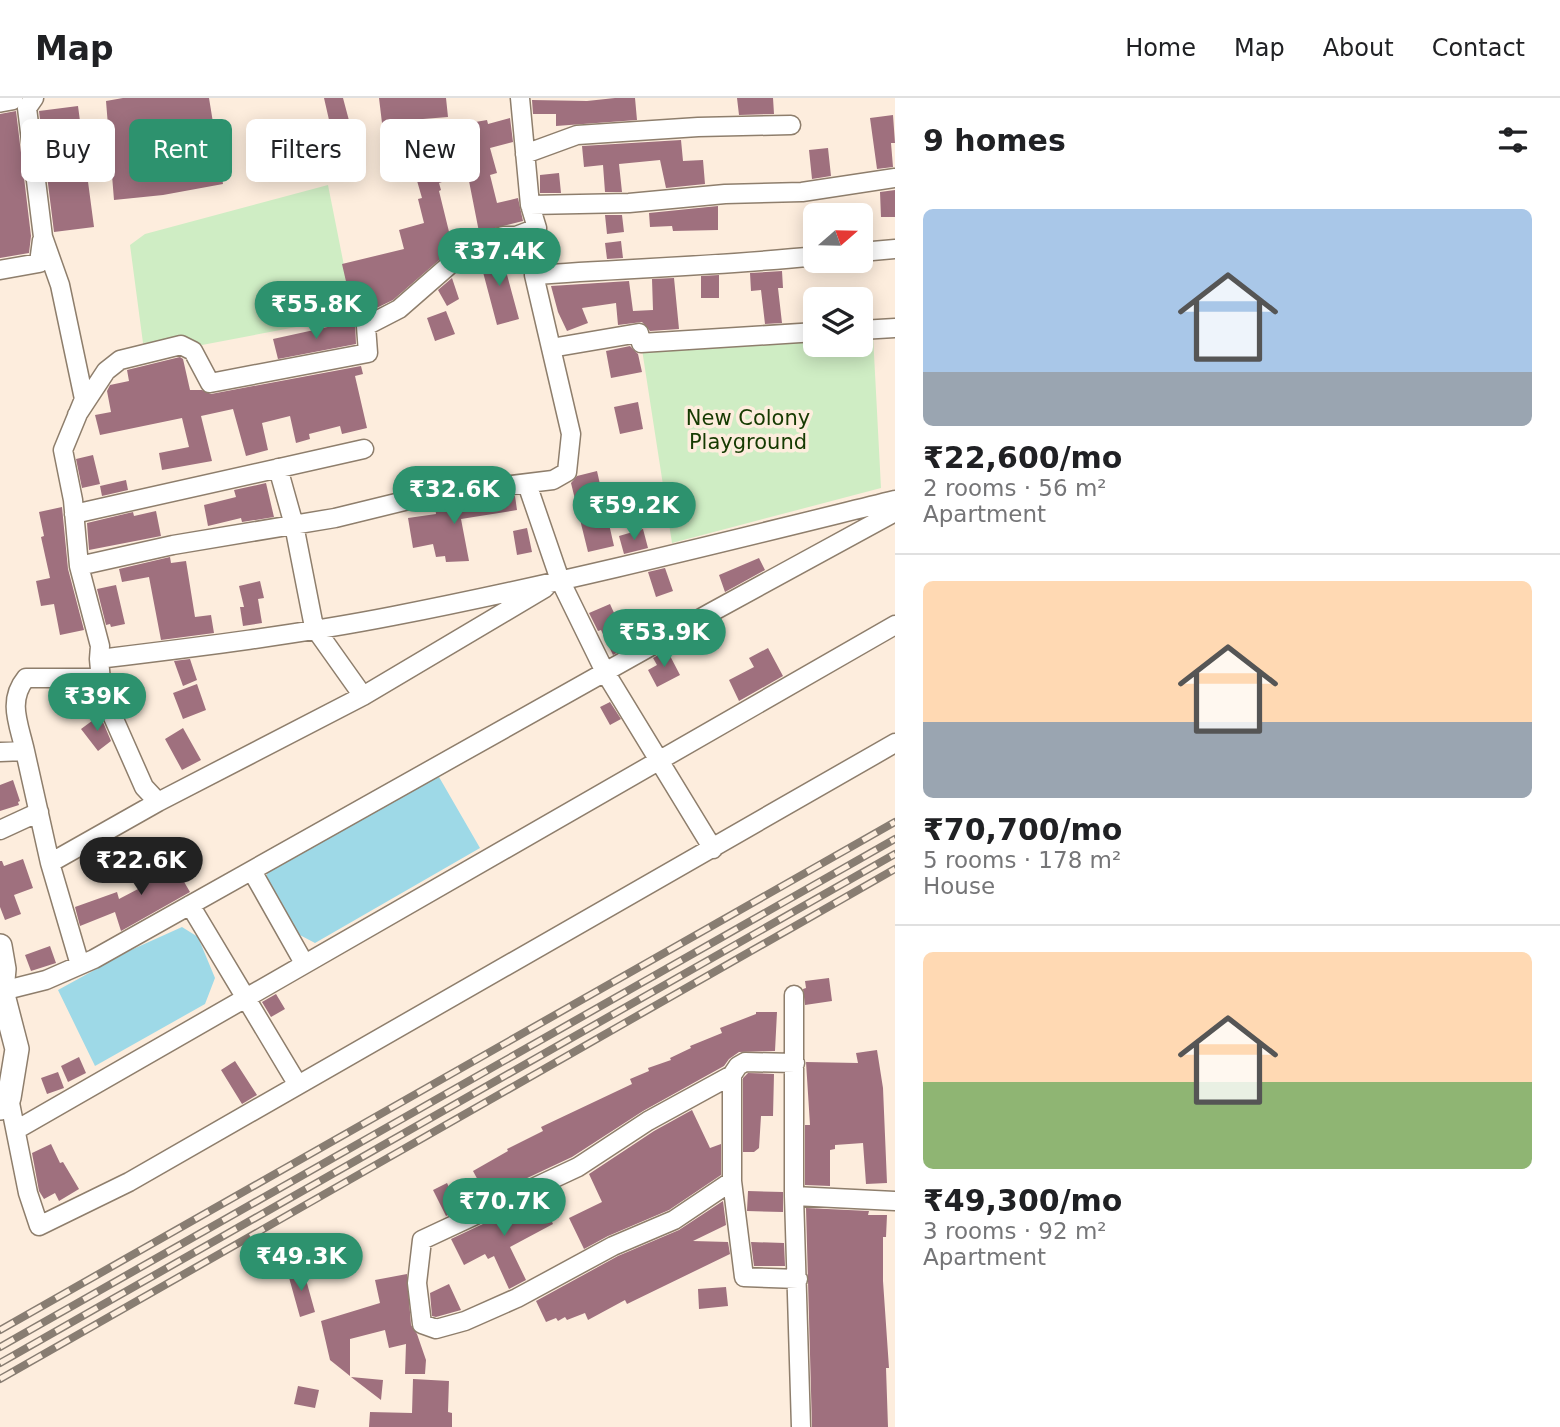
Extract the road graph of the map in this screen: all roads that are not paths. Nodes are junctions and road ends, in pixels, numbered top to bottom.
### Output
1 (11, 98) edge
2 (34, 98) edge
3 (520, 98) edge
4 (0, 100) edge
5 (791, 125) dead end
6 (525, 154) junction
7 (895, 178) edge
8 (530, 205) junction
9 (537, 228) junction
10 (43, 237) junction
11 (895, 249) edge
12 (873, 251) edge
13 (803, 257) edge
14 (0, 270) edge
15 (534, 275) junction
16 (895, 328) edge
17 (873, 329) edge
18 (803, 333) edge
19 (551, 348) junction
20 (77, 415) junction
21 (365, 449) dead end
22 (278, 468) junction
23 (527, 484) junction
24 (895, 500) edge
25 (895, 512) edge
26 (74, 514) junction
27 (294, 525) junction
28 (79, 566) junction
29 (560, 580) junction
30 (895, 625) edge
31 (316, 628) junction
32 (99, 659) junction
33 (605, 672) junction
34 (100, 678) junction
35 (363, 696) junction
36 (895, 743) edge
37 (24, 751) junction
38 (0, 752) edge
39 (659, 758) junction
40 (158, 803) junction
41 (38, 812) junction
42 (0, 830) edge
43 (713, 849) junction
44 (50, 863) junction
45 (252, 871) junction
46 (190, 905) junction
47 (0, 947) edge
48 (304, 963) junction
49 (80, 965) junction
50 (2, 991) junction
51 (794, 995) dead end
52 (244, 998) junction
53 (795, 1063) junction
54 (732, 1075) junction
55 (298, 1085) junction
56 (5, 1103) edge
57 (16, 1130) junction
58 (732, 1181) junction
59 (794, 1196) junction
60 (895, 1201) edge
61 (798, 1279) junction
62 (801, 1427) edge

1 - 4 street
2 - 10 street
3 - 6 street
5 - 6 street
6 - 8 street
7 - 8 street
8 - 9 street
9 - 15 street
9 - 20 street
10 - 14 street
10 - 20 street
11 - 12 street
13 - 15 street
15 - 19 street
16 - 17 street
18 - 19 street
19 - 23 street
20 - 26 street
21 - 22 street
22 - 26 street
22 - 27 street
23 - 27 street
23 - 29 street
24 - 29 street
25 - 33 street
26 - 28 street
27 - 28 street
27 - 31 street
28 - 32 street
29 - 31 street
29 - 33 street
29 - 35 street
30 - 39 street
31 - 32 street
31 - 35 street
32 - 34 street
33 - 39 street
33 - 45 street
34 - 37 street
34 - 40 street
35 - 40 street
36 - 43 street
37 - 38 street
37 - 41 street
39 - 43 street
39 - 48 street
40 - 44 street
41 - 42 street
41 - 44 street
43 - 55 street
44 - 49 street
45 - 46 street
45 - 48 street
46 - 49 street
46 - 52 street
47 - 50 street
48 - 52 street
49 - 50 street
50 - 56 street
51 - 53 street
52 - 55 street
52 - 57 street
53 - 54 street
53 - 59 street
54 - 58 street
54 - 58 street
55 - 57 street
56 - 57 street
58 - 61 street
59 - 60 street
59 - 61 street
61 - 62 street

